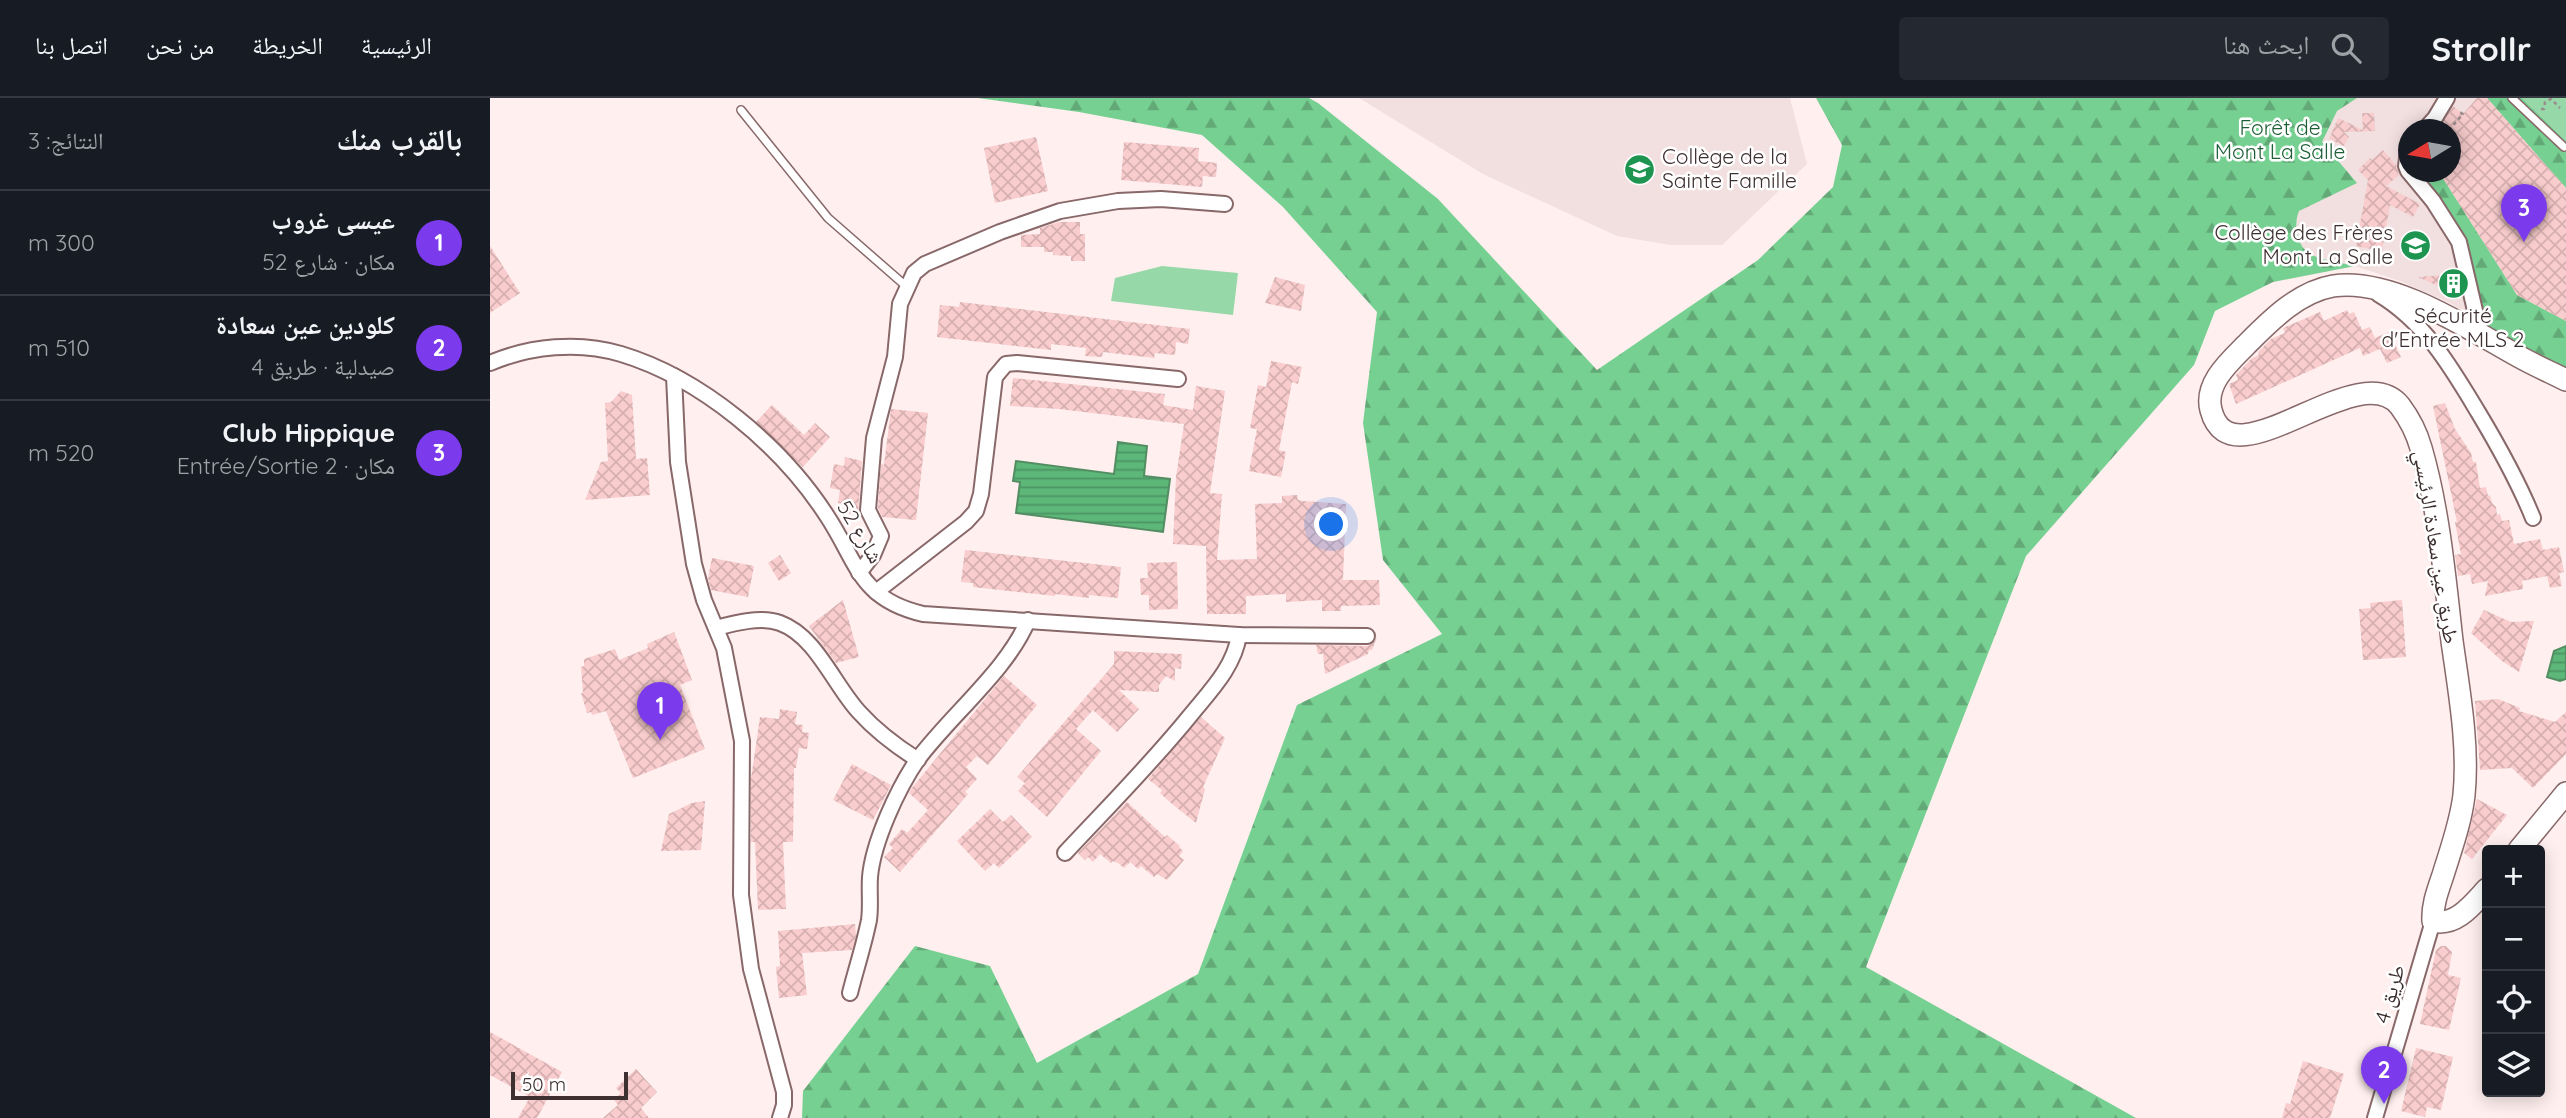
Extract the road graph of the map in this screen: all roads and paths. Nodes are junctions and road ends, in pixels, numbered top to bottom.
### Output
1 (2446, 98) edge
2 (2512, 98) edge
3 (2537, 105) dead end
4 (2560, 108) dead end
5 (741, 110) dead end
6 (2434, 119) edge
7 (2564, 147) edge
8 (2418, 182) edge
9 (1225, 204) dead end
10 (907, 286) junction
11 (2367, 288) junction
12 (2479, 326) junction
13 (490, 362) edge
14 (674, 376) junction
15 (1178, 379) dead end
16 (2566, 380) edge
17 (2533, 518) dead end
18 (859, 573) junction
19 (876, 592) junction
20 (1028, 620) junction
21 (716, 628) junction
22 (1239, 635) junction
23 (1367, 636) dead end
24 (918, 760) junction
25 (2566, 793) edge
26 (2523, 845) edge
27 (1065, 853) dead end
28 (2482, 894) edge
29 (2433, 921) junction
30 (850, 993) dead end
31 (780, 1118) edge
32 (2375, 1118) edge

1 - 6 street
2 - 7 lane
3 - 4 path
5 - 10 lane
8 - 12 street
9 - 10 street
10 - 18 street
11 - 12 street, طريق عين سعادة الرئيسي
11 - 17 street
11 - 29 street, طريق عين سعادة الرئيسي
12 - 16 street, طريق عين سعادة الرئيسي
13 - 14 street, شارع 52
14 - 18 street, شارع 52
14 - 21 street
15 - 19 street
18 - 19 street, شارع 52
19 - 20 street, شارع 52
20 - 22 street, شارع 52
20 - 24 street
21 - 24 street
21 - 31 street
22 - 23 street, شارع 52
22 - 27 street
24 - 30 street
25 - 26 street
28 - 29 street
29 - 32 street, طريق 4

